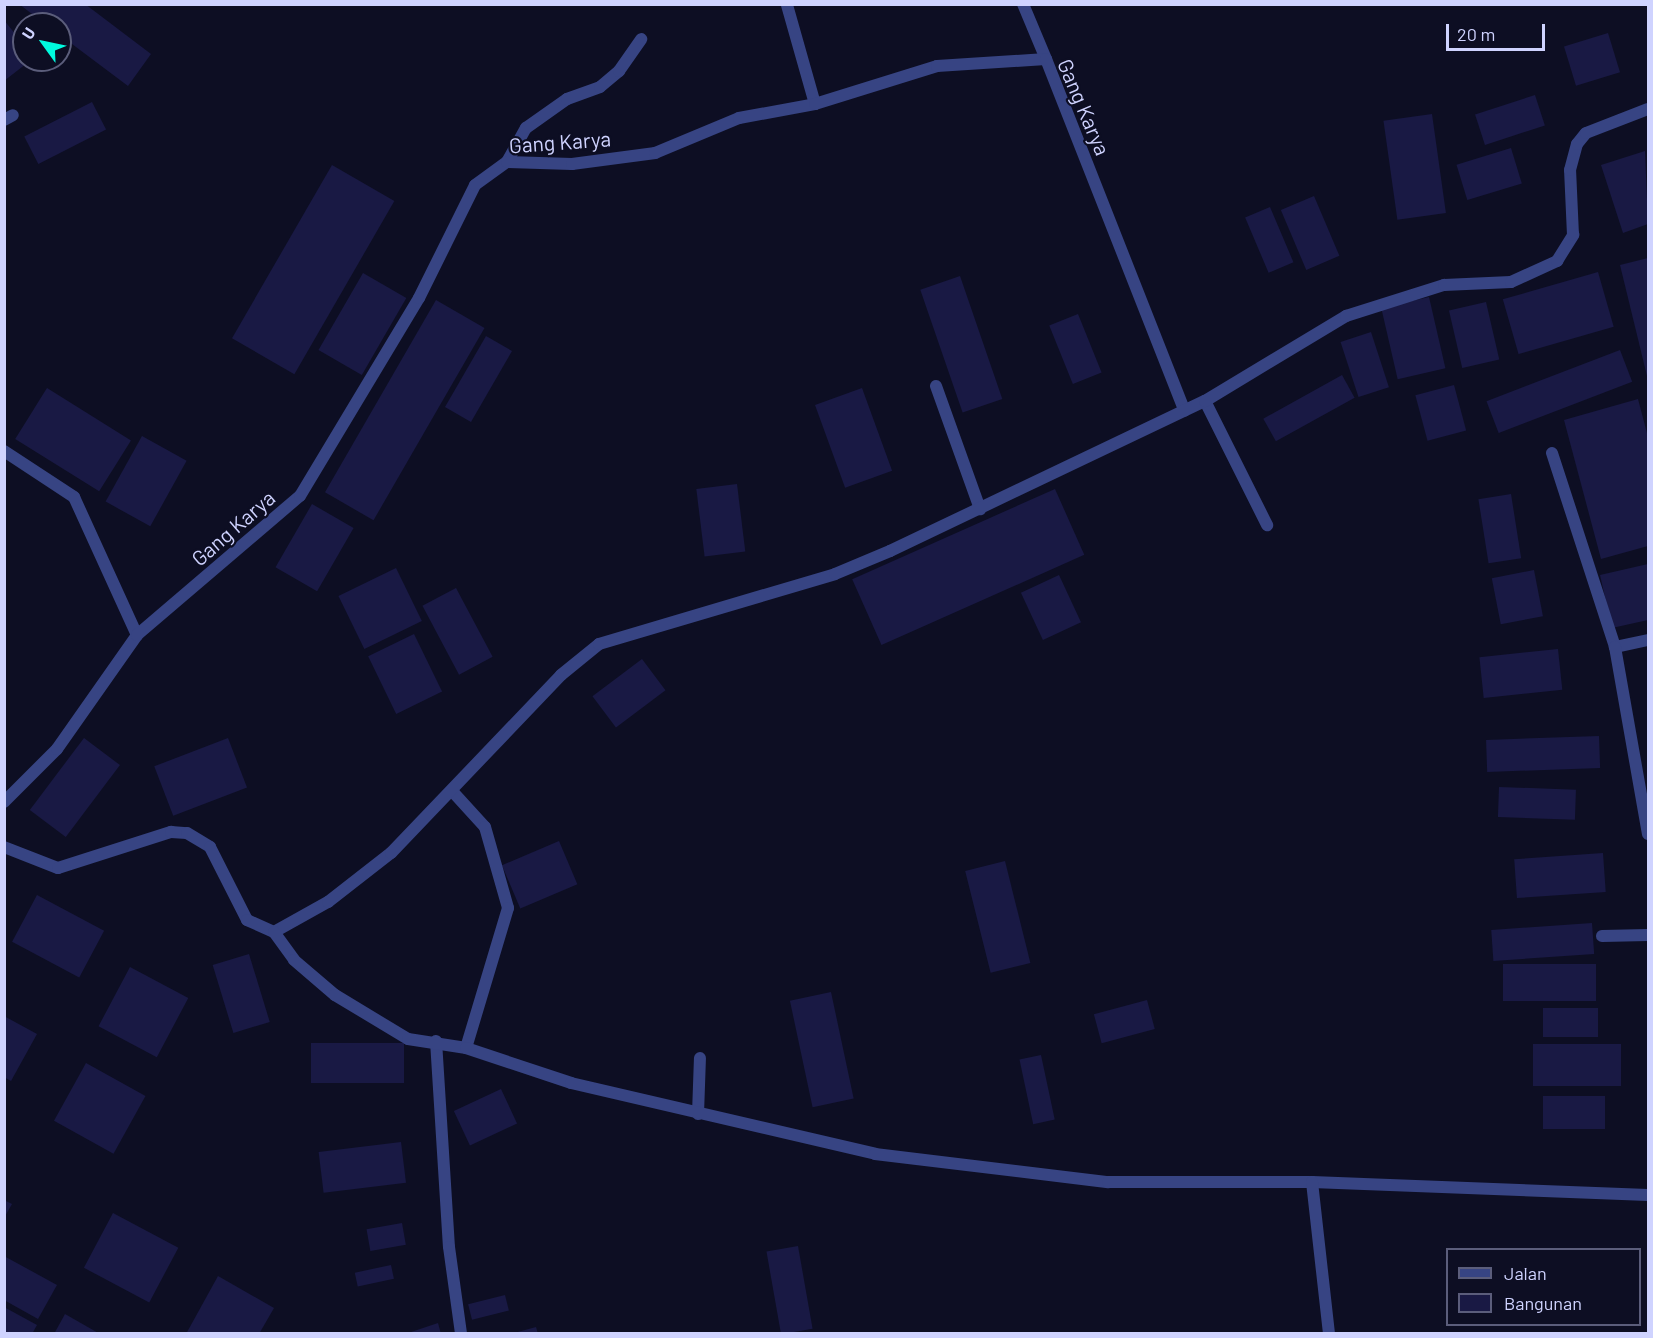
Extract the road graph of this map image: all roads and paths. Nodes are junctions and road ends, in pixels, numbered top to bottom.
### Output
1 (1023, 4) edge
2 (787, 5) edge
3 (641, 39) dead end
4 (1046, 60) junction
5 (815, 104) junction
6 (1648, 109) edge
7 (507, 162) junction
8 (936, 386) dead end
9 (1204, 401) junction
10 (1185, 411) junction
11 (4, 451) edge
12 (1552, 453) dead end
13 (980, 509) junction
14 (1267, 525) dead end
15 (137, 635) junction
16 (1648, 640) edge
17 (1615, 647) junction
18 (453, 792) junction
19 (4, 802) edge
20 (1648, 834) edge
21 (4, 847) edge
22 (274, 932) junction
23 (1648, 935) edge
24 (1602, 936) dead end
25 (436, 1041) junction
26 (466, 1048) junction
27 (700, 1058) dead end
28 (698, 1114) junction
29 (1312, 1182) junction
30 (1648, 1195) edge
31 (461, 1334) edge
32 (1329, 1334) edge

1 - 4 street
2 - 5 street
3 - 7 street
4 - 5 street, Gang Karya
4 - 10 street, Gang Karya
5 - 7 street, Gang Karya
6 - 9 street
7 - 15 street, Gang Karya
8 - 13 street
9 - 10 street
9 - 14 street
10 - 13 street
11 - 15 street
12 - 17 street
13 - 18 street
15 - 19 street, Gang Karya
16 - 17 street
17 - 20 street
18 - 22 street
18 - 26 street
21 - 22 street
22 - 25 street
23 - 24 street
25 - 26 street
25 - 31 street
26 - 28 street
27 - 28 street
28 - 29 street
29 - 30 street
29 - 32 street

